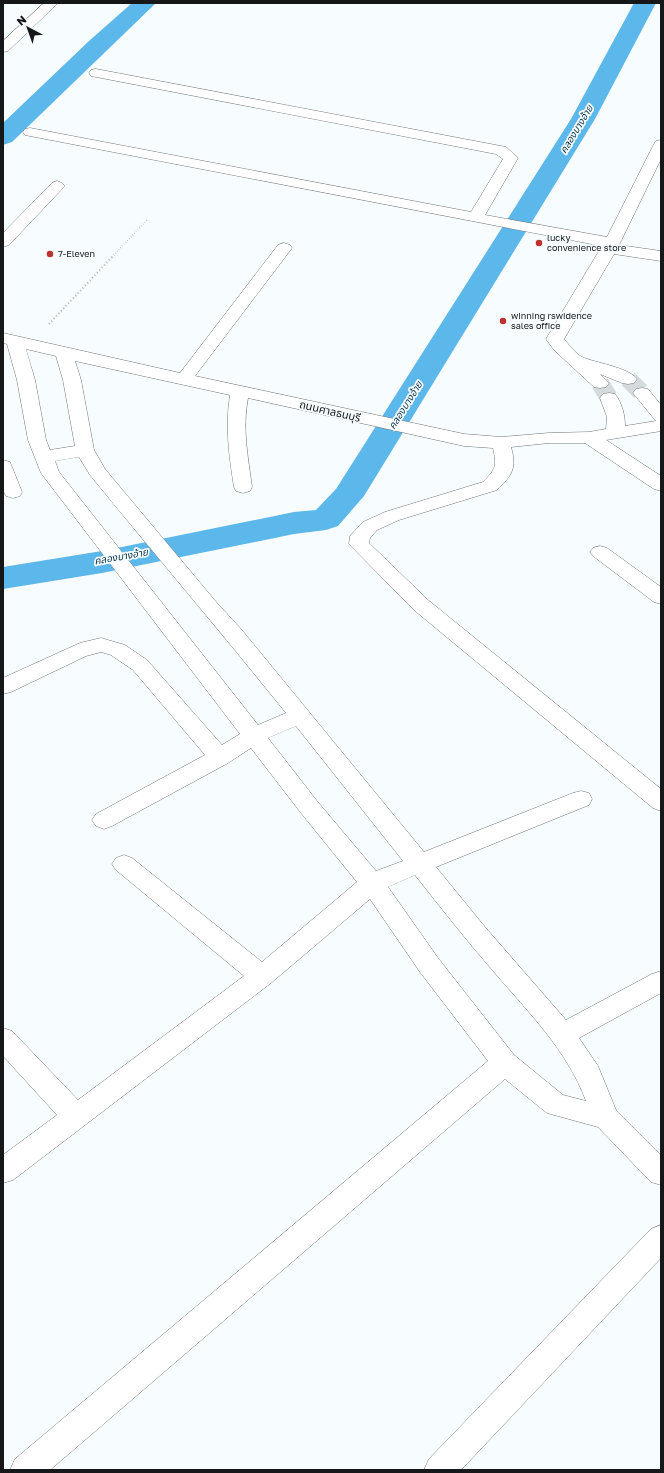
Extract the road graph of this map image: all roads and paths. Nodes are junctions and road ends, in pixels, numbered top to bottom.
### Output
1 (52, 3) edge
2 (3, 48) edge
3 (96, 73) dead end
4 (30, 132) dead end
5 (661, 144) edge
6 (57, 186) dead end
7 (475, 218) junction
8 (147, 220) dead end
9 (3, 242) edge
10 (611, 245) junction
11 (284, 248) dead end
12 (661, 256) edge
13 (16, 341) edge
14 (64, 353) junction
15 (578, 361) junction
16 (184, 380) junction
17 (628, 380) tunnel mouth
18 (240, 391) junction
19 (642, 393) tunnel mouth
20 (661, 417) edge
21 (661, 426) edge
22 (615, 433) junction
23 (589, 437) junction
24 (501, 443) junction
25 (85, 450) junction
26 (45, 457) junction
27 (3, 466) edge
28 (661, 485) edge
29 (243, 487) dead end
30 (13, 492) dead end
31 (600, 552) dead end
32 (661, 597) edge
33 (3, 687) edge
34 (300, 716) junction
35 (255, 735) junction
36 (220, 757) junction
37 (581, 799) dead end
38 (661, 802) edge
39 (104, 820) dead end
40 (124, 864) dead end
41 (420, 865) junction
42 (372, 883) junction
43 (262, 976) junction
44 (661, 981) edge
45 (562, 1034) junction
46 (3, 1039) edge
47 (505, 1063) junction
48 (76, 1116) junction
49 (606, 1117) junction
50 (3, 1171) edge
51 (661, 1173) edge
52 (661, 1238) edge
53 (26, 1470) edge
54 (440, 1470) edge

1 - 2 street
3 - 7 street
4 - 7 street
5 - 10 street
6 - 9 street
7 - 10 street
8 - 13 path
10 - 12 street
10 - 15 street
11 - 16 street
13 - 14 street, ถนนศาลธนบุรี
13 - 26 street
14 - 16 street, ถนนศาลธนบุรี
14 - 25 street
15 - 17 street
15 - 22 street
16 - 18 street, ถนนศาลธนบุรี
18 - 24 street, ถนนศาลธนบุรี
18 - 29 street
19 - 20 street
21 - 22 street, ถนนศาลธนบุรี
22 - 23 street, ถนนศาลธนบุรี
23 - 24 street, ถนนศาลธนบุรี
23 - 28 street
24 - 38 street
25 - 26 street
25 - 34 street
26 - 35 street
27 - 30 street
31 - 32 street
33 - 36 street
34 - 35 street
34 - 41 street
35 - 36 street
35 - 42 street
36 - 39 street
37 - 41 street
40 - 43 street
41 - 42 street
41 - 45 street
42 - 43 street
42 - 47 street
43 - 48 street
44 - 45 street
45 - 49 street
46 - 48 street
47 - 49 street
47 - 53 street
48 - 50 street
49 - 51 street
52 - 54 street

